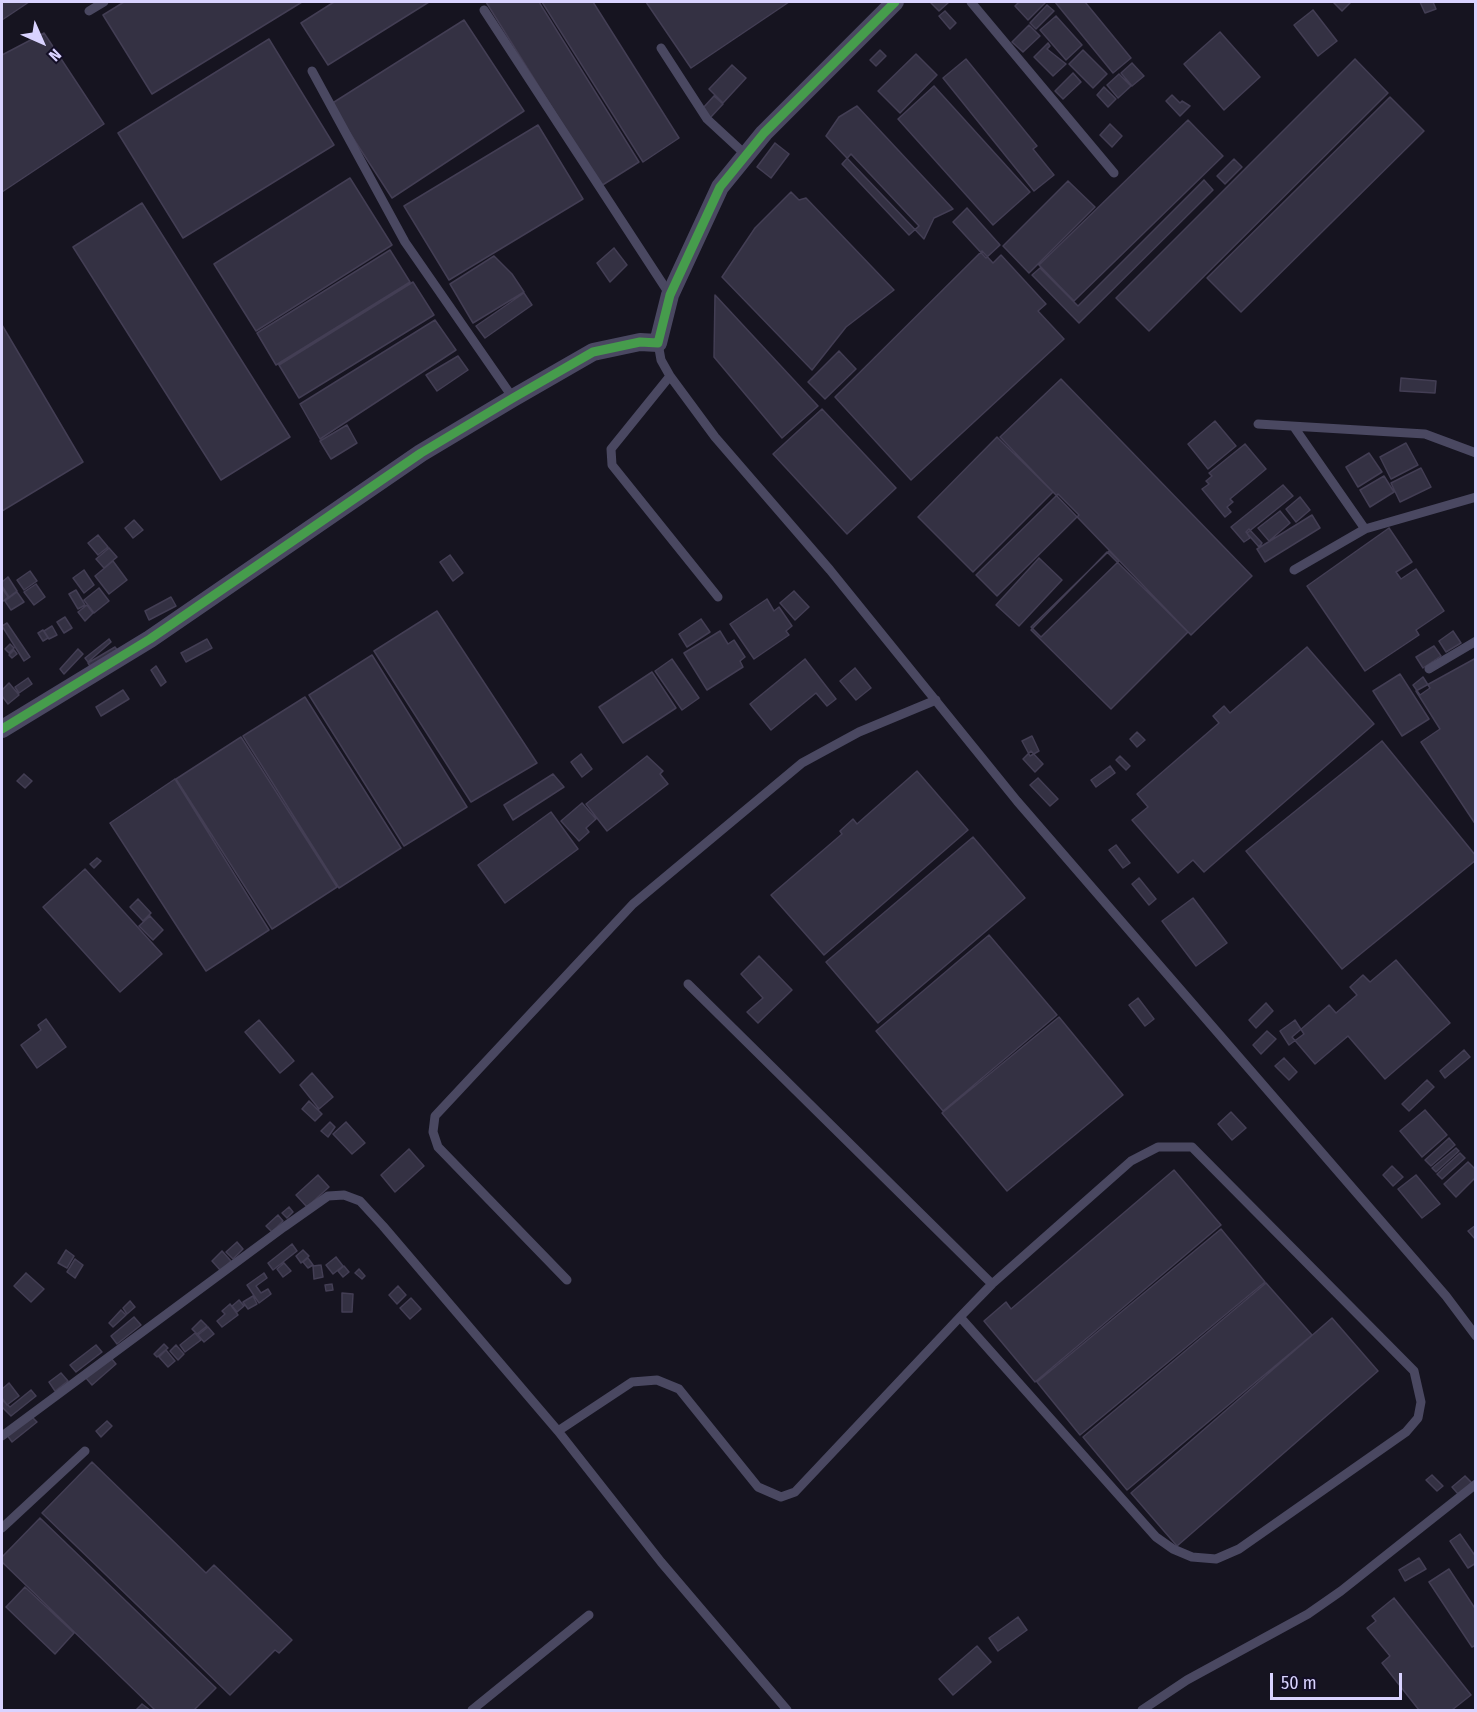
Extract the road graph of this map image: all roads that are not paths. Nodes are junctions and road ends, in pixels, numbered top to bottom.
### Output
1 (104, 2) edge
2 (895, 2) edge
3 (971, 2) edge
4 (484, 10) dead end
5 (89, 11) dead end
6 (661, 48) dead end
7 (312, 71) dead end
8 (746, 155) junction
9 (1114, 173) dead end
10 (670, 295) junction
11 (658, 343) junction
12 (670, 376) junction
13 (513, 398) junction
14 (1257, 424) dead end
15 (1294, 427) junction
16 (1476, 453) edge
17 (1476, 497) edge
18 (1365, 529) junction
19 (1294, 570) dead end
20 (717, 597) dead end
21 (1476, 642) edge
22 (1429, 669) dead end
23 (936, 700) junction
24 (2, 729) edge
25 (688, 984) dead end
26 (567, 1280) dead end
27 (992, 1284) junction
28 (960, 1317) junction
29 (1476, 1336) edge
30 (558, 1431) junction
31 (2, 1436) edge
32 (85, 1451) dead end
33 (1476, 1484) edge
34 (2, 1528) edge
35 (589, 1615) dead end
36 (472, 1710) edge
37 (788, 1710) edge
38 (1142, 1710) edge

1 - 5 lane
2 - 8 street
3 - 9 lane
4 - 10 lane
6 - 8 lane
7 - 13 lane
8 - 10 street
10 - 11 street
11 - 12 lane
11 - 13 street
12 - 20 lane
12 - 23 lane
13 - 24 street
14 - 15 lane
15 - 16 lane
15 - 18 lane
17 - 18 lane
18 - 19 lane
21 - 22 lane
23 - 26 lane
23 - 29 lane
25 - 27 lane
27 - 28 lane
27 - 28 lane
28 - 30 lane
30 - 31 lane
30 - 37 lane
32 - 34 lane
33 - 38 lane
35 - 36 lane

